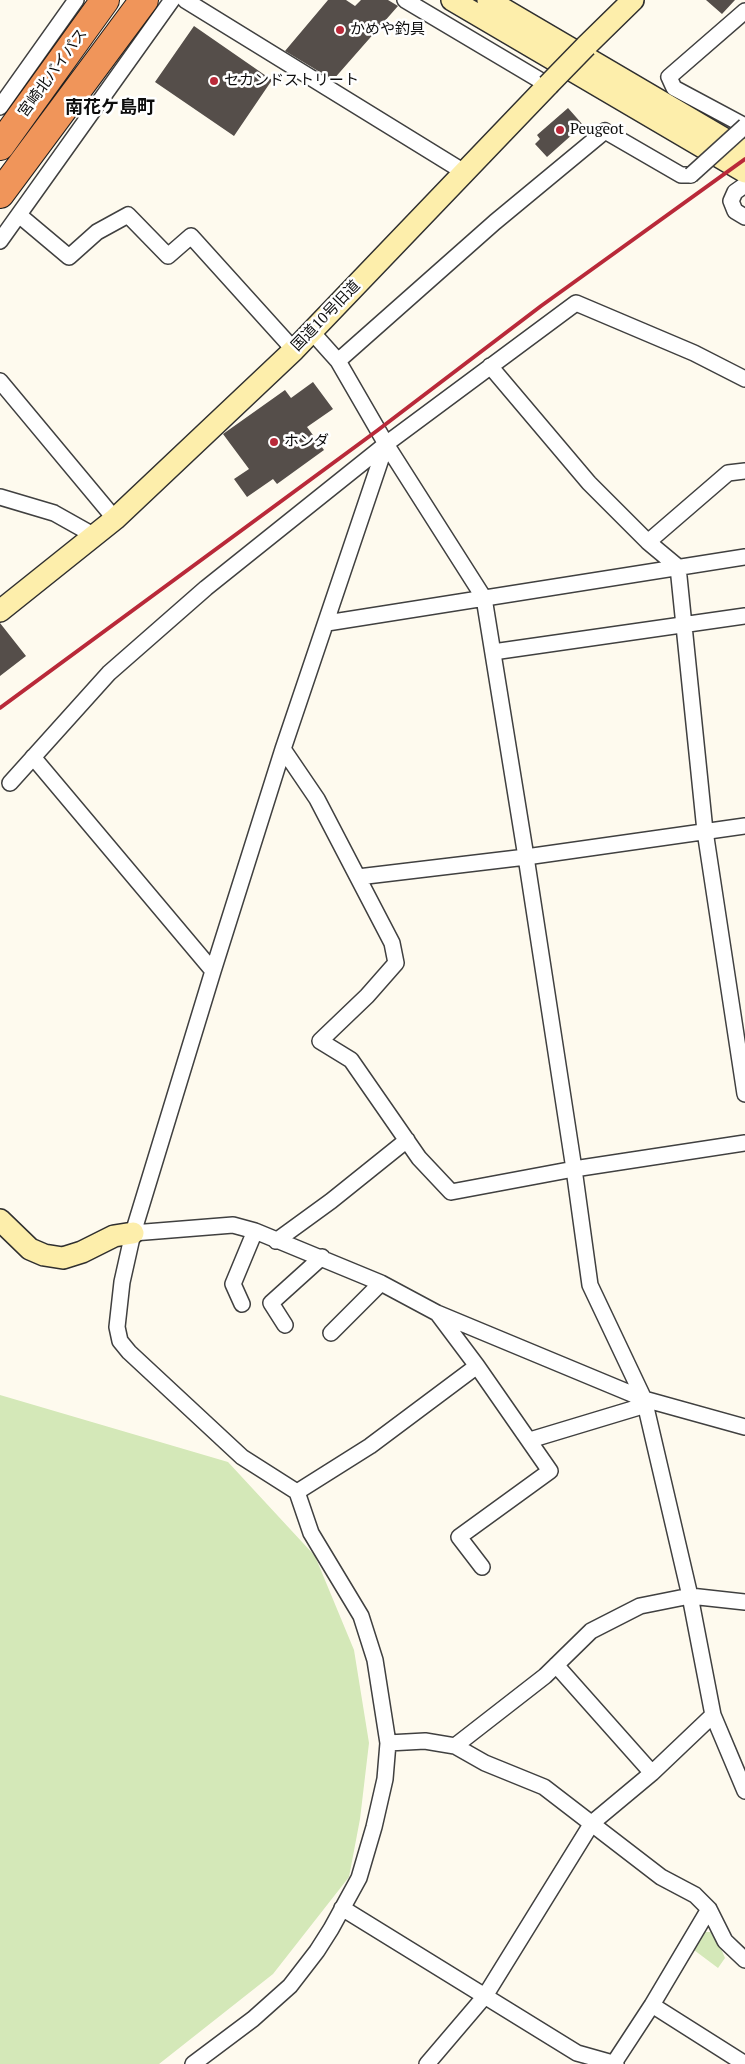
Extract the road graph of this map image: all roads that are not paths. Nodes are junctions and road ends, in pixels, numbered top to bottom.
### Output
1 (76, 0) edge
2 (105, 0) edge
3 (144, 0) edge
4 (172, 0) edge
5 (185, 0) edge
6 (405, 0) edge
7 (452, 0) edge
8 (488, 0) edge
9 (505, 0) edge
10 (633, 0) edge
11 (745, 11) edge
12 (586, 46) junction
13 (548, 85) junction
14 (0, 107) edge
15 (745, 126) edge
16 (0, 146) edge
17 (745, 151) edge
18 (464, 172) junction
19 (745, 172) edge
20 (740, 189) edge
21 (0, 194) edge
22 (19, 215) junction
23 (745, 217) edge
24 (0, 241) edge
25 (312, 332) junction
26 (294, 350) junction
27 (338, 360) junction
28 (490, 366) junction
29 (745, 379) edge
30 (0, 381) edge
31 (386, 444) junction
32 (745, 471) edge
33 (0, 497) edge
34 (115, 519) junction
35 (95, 536) junction
36 (648, 542) junction
37 (745, 557) edge
38 (678, 567) junction
39 (484, 598) junction
40 (0, 611) edge
41 (745, 616) edge
42 (327, 622) junction
43 (684, 625) junction
44 (493, 652) junction
45 (283, 749) junction
46 (33, 757) junction
47 (10, 783) dead end
48 (745, 826) edge
49 (705, 831) junction
50 (526, 857) junction
51 (358, 877) junction
52 (213, 971) junction
53 (745, 1094) edge
54 (407, 1140) junction
55 (745, 1143) edge
56 (574, 1169) junction
57 (0, 1220) edge
58 (255, 1231) junction
59 (133, 1233) junction
60 (276, 1241) junction
61 (322, 1257) junction
62 (382, 1283) junction
63 (242, 1304) dead end
64 (437, 1313) junction
65 (285, 1325) dead end
66 (331, 1333) dead end
67 (477, 1366) junction
68 (645, 1402) junction
69 (745, 1427) edge
70 (530, 1440) junction
71 (297, 1492) junction
72 (482, 1567) dead end
73 (690, 1596) junction
74 (745, 1602) edge
75 (556, 1665) junction
76 (713, 1715) junction
77 (388, 1743) junction
78 (455, 1746) junction
79 (652, 1773) junction
80 (745, 1791) edge
81 (592, 1822) junction
82 (342, 1908) junction
83 (709, 1909) junction
84 (745, 1960) edge
85 (485, 1996) junction
86 (652, 2006) junction
87 (615, 2063) edge
88 (193, 2064) edge
89 (427, 2064) edge
90 (745, 2064) edge

1 - 14 street
2 - 16 highway, 宮崎北バイパス
3 - 21 highway, 宮崎北バイパス
4 - 22 street
5 - 18 street
6 - 13 street
7 - 19 street
8 - 17 street
9 - 12 street
10 - 12 street, 国道10号旧道
11 - 15 street
12 - 13 street, 国道10号旧道, bridge
13 - 18 street, 国道10号旧道
15 - 27 street, bridge
18 - 25 street, 国道10号旧道
20 - 23 street
22 - 24 street
22 - 26 street
25 - 26 street, 国道10号旧道
25 - 27 street
26 - 34 street, 国道10号旧道
27 - 31 street
28 - 29 street
28 - 31 street
28 - 36 street
30 - 34 street
31 - 39 street
31 - 42 street
31 - 46 street
32 - 36 street
33 - 35 street
34 - 35 street, 国道10号旧道
35 - 40 street, 国道10号旧道
36 - 38 street
37 - 38 street
38 - 39 street
38 - 43 street
39 - 42 street
39 - 44 street
41 - 43 street
42 - 45 street
43 - 44 street
43 - 49 street
44 - 50 street
45 - 51 street
45 - 52 street
46 - 47 street
46 - 52 street
48 - 49 street
49 - 50 street
49 - 53 street
50 - 51 street
50 - 56 street
51 - 54 street
52 - 59 street
54 - 56 street
54 - 60 street
55 - 56 street
56 - 68 street
57 - 59 street
58 - 59 street
58 - 60 street
58 - 63 street
59 - 71 street
60 - 61 street
61 - 62 street
61 - 65 street
62 - 64 street
62 - 66 street
64 - 67 street
64 - 68 street
67 - 70 street
67 - 71 street
68 - 69 street
68 - 70 street
68 - 73 street
70 - 72 street
71 - 77 street
73 - 74 street
73 - 75 street
73 - 76 street
75 - 78 street
75 - 79 street
76 - 79 street
76 - 80 street
77 - 78 street
77 - 82 street
78 - 81 street
79 - 81 street
81 - 83 street
81 - 85 street
82 - 85 street
82 - 88 street
83 - 84 street
83 - 86 street
85 - 87 street
85 - 89 street
86 - 87 street
86 - 90 street

